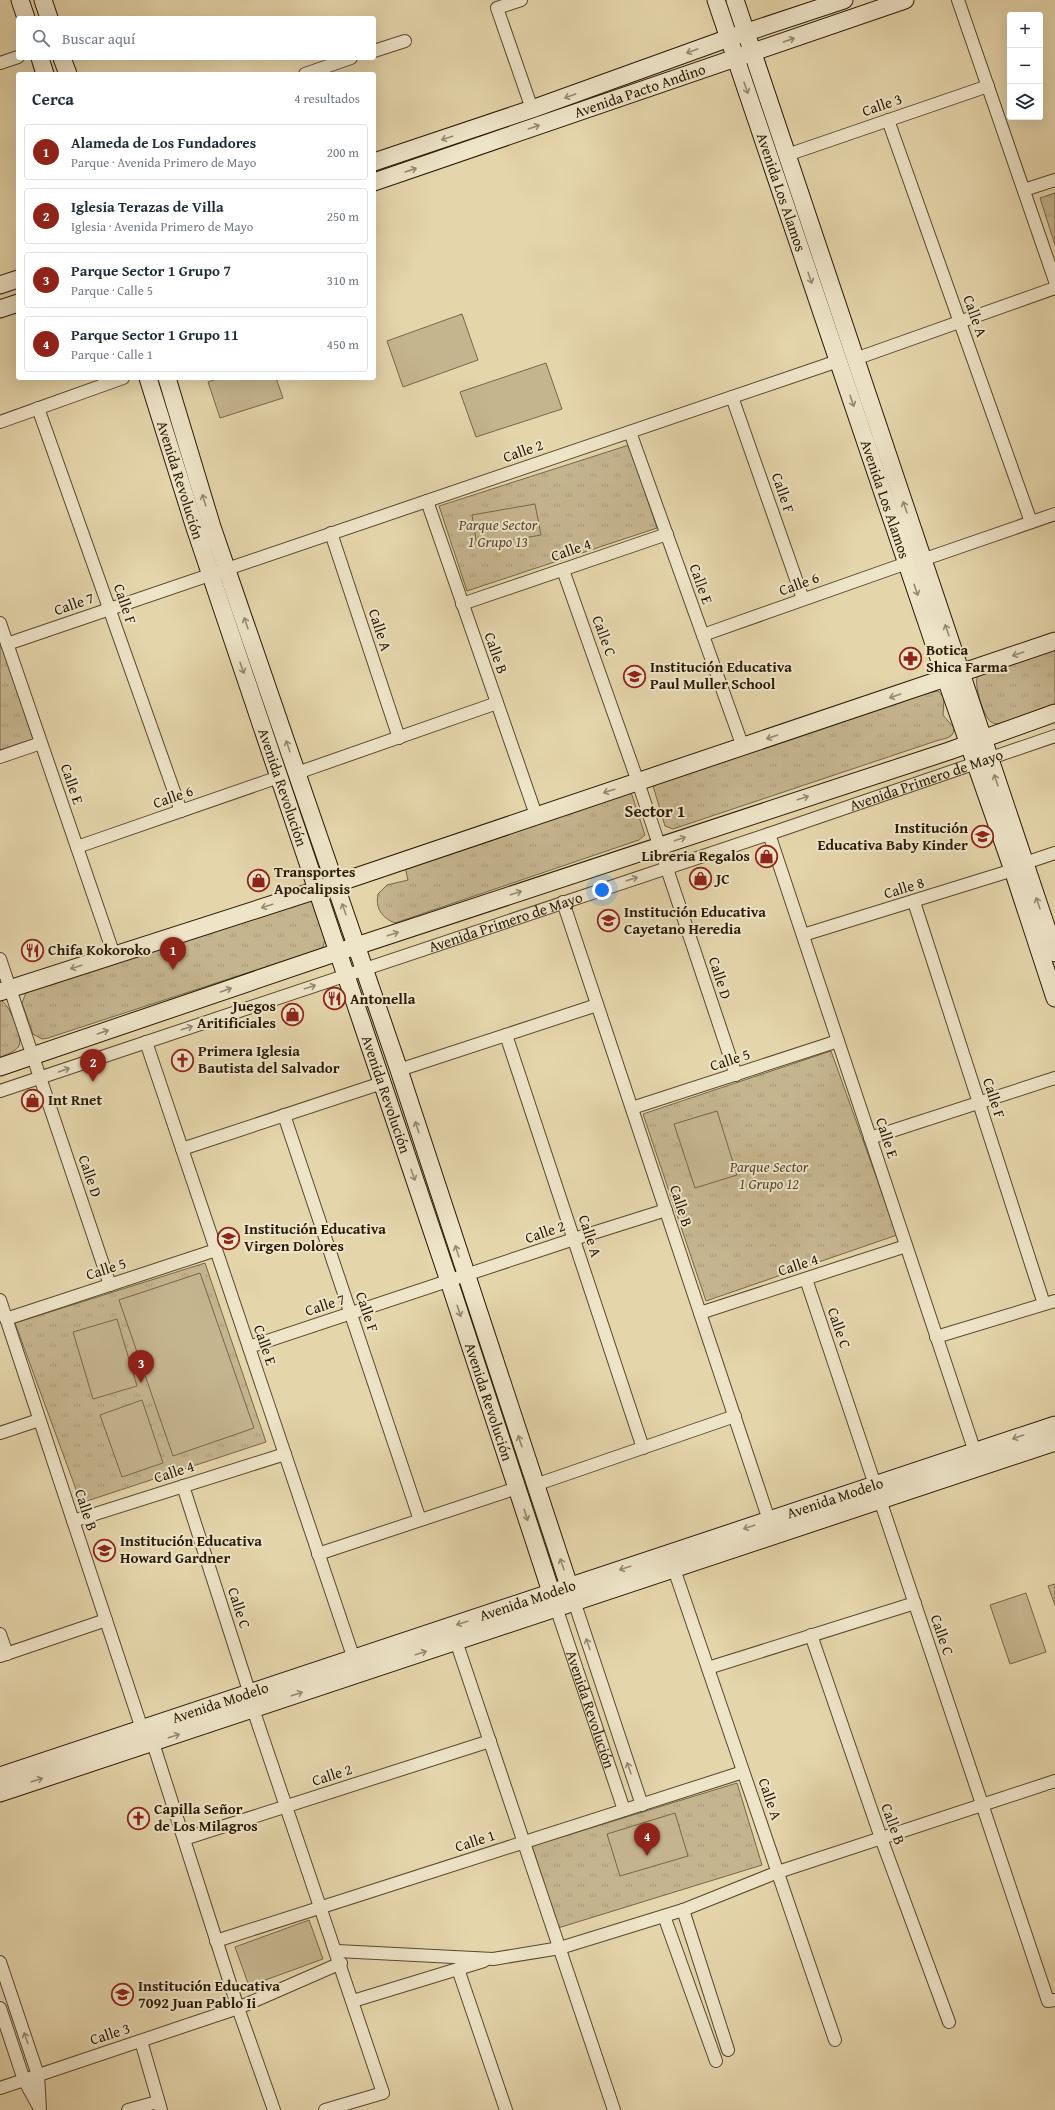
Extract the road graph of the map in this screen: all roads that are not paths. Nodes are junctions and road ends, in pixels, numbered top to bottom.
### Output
1 (20, 0) edge
2 (43, 0) edge
3 (521, 0) edge
4 (716, 0) edge
5 (735, 0) edge
6 (844, 0) edge
7 (905, 0) edge
8 (958, 0) edge
9 (25, 16) edge
10 (48, 16) edge
11 (746, 33) junction
12 (729, 38) junction
13 (405, 41) dead end
14 (376, 50) edge
15 (752, 52) junction
16 (16, 58) edge
17 (736, 58) junction
18 (41, 60) edge
19 (63, 60) edge
20 (345, 60) edge
21 (0, 63) edge
22 (44, 72) edge
23 (67, 72) edge
24 (310, 72) edge
25 (988, 86) junction
26 (532, 110) junction
27 (888, 120) junction
28 (787, 155) junction
29 (376, 161) edge
30 (1055, 180) edge
31 (376, 181) edge
32 (1024, 190) junction
33 (16, 280) edge
34 (1055, 281) edge
35 (0, 284) edge
36 (1055, 288) edge
37 (16, 304) edge
38 (0, 309) edge
39 (960, 322) junction
40 (855, 359) junction
41 (838, 361) junction
42 (116, 380) edge
43 (149, 380) edge
44 (168, 380) edge
45 (732, 397) junction
46 (38, 408) junction
47 (0, 422) edge
48 (630, 432) junction
49 (427, 501) junction
50 (1055, 514) edge
51 (1031, 522) junction
52 (331, 533) junction
53 (667, 534) junction
54 (915, 561) junction
55 (563, 570) junction
56 (219, 571) junction
57 (803, 600) junction
58 (462, 604) junction
59 (109, 609) junction
60 (0, 623) edge
61 (703, 635) junction
62 (1055, 641) edge
63 (7, 644) junction
64 (954, 676) junction
65 (497, 703) junction
66 (1055, 713) edge
67 (1055, 736) edge
68 (399, 738) junction
69 (976, 740) junction
70 (41, 743) junction
71 (743, 747) junction
72 (0, 757) edge
73 (983, 760) junction
74 (297, 773) junction
75 (279, 777) junction
76 (638, 782) junction
77 (181, 811) junction
78 (536, 815) junction
79 (769, 834) junction
80 (659, 846) junction
81 (77, 847) junction
82 (1055, 853) edge
83 (1019, 866) junction
84 (667, 868) junction
85 (335, 884) junction
86 (317, 890) junction
87 (563, 902) junction
88 (914, 902) junction
89 (803, 935) junction
90 (356, 946) junction
91 (338, 952) junction
92 (1055, 953) edge
93 (114, 955) junction
94 (0, 959) edge
95 (364, 969) junction
96 (346, 975) junction
97 (5, 990) edge
98 (1055, 998) edge
99 (598, 1005) junction
100 (506, 1035) junction
101 (838, 1041) junction
102 (146, 1042) junction
103 (33, 1056) junction
104 (0, 1067) edge
105 (399, 1070) junction
106 (736, 1075) junction
107 (40, 1078) junction
108 (1055, 1078) edge
109 (382, 1083) junction
110 (0, 1091) edge
111 (979, 1103) junction
112 (632, 1108) junction
113 (284, 1115) junction
114 (870, 1138) junction
115 (182, 1149) junction
116 (666, 1210) junction
117 (574, 1239) junction
118 (906, 1246) junction
119 (216, 1250) junction
120 (457, 1278) junction
121 (806, 1279) junction
122 (110, 1285) junction
123 (0, 1300) edge
124 (1049, 1302) edge
125 (700, 1313) junction
126 (351, 1314) junction
127 (6, 1319) junction
128 (936, 1337) junction
129 (249, 1347) junction
130 (735, 1416) junction
131 (39, 1420) junction
132 (1055, 1424) edge
133 (0, 1433) edge
134 (1055, 1442) edge
135 (643, 1448) junction
136 (974, 1452) junction
137 (285, 1454) junction
138 (535, 1485) junction
139 (183, 1486) junction
140 (517, 1488) junction
141 (877, 1493) junction
142 (420, 1520) junction
143 (769, 1520) junction
144 (73, 1521) junction
145 (318, 1554) junction
146 (674, 1569) junction
147 (572, 1594) junction
148 (554, 1600) junction
149 (915, 1603) junction
150 (106, 1620) junction
151 (0, 1634) edge
152 (811, 1635) junction
153 (456, 1642) junction
154 (3, 1655) edge
155 (354, 1659) junction
156 (708, 1668) junction
157 (252, 1701) junction
158 (147, 1736) junction
159 (490, 1741) junction
160 (744, 1772) junction
161 (0, 1776) edge
162 (1055, 1781) edge
163 (0, 1792) edge
164 (642, 1804) junction
165 (982, 1805) junction
166 (285, 1807) junction
167 (624, 1810) junction
168 (881, 1838) junction
169 (184, 1840) junction
170 (524, 1842) junction
171 (778, 1872) junction
172 (320, 1907) junction
173 (683, 1910) junction
174 (664, 1916) junction
175 (216, 1941) junction
176 (560, 1948) junction
177 (339, 1957) junction
178 (493, 1959) junction
179 (0, 1962) edge
180 (458, 1970) junction
181 (1052, 2000) edge
182 (353, 2002) junction
183 (0, 2008) edge
184 (238, 2008) junction
185 (949, 2022) dead end
186 (835, 2040) dead end
187 (141, 2041) junction
188 (728, 2050) dead end
189 (716, 2060) dead end
190 (38, 2075) junction
191 (24, 2080) junction
192 (0, 2088) edge
193 (159, 2106) edge
194 (40, 2110) edge
195 (128, 2110) edge
196 (274, 2110) edge
197 (325, 2110) edge
198 (506, 2110) edge
199 (614, 2110) edge

1 - 9 street
2 - 10 street
3 - 26 street
4 - 12 street, Avenida Los Alamos
5 - 11 street, Avenida Los Alamos
6 - 11 street, Avenida Pacto Andino
15 -> 7 street, Avenida Pacto Andino
8 - 25 street
11 - 12 street, Avenida Pacto Andino
11 - 15 street, Avenida Los Alamos
12 - 17 street, Avenida Los Alamos
12 -> 26 street, Avenida Pacto Andino
13 - 14 street
15 - 17 street, Avenida Pacto Andino
15 - 28 street, Avenida Los Alamos
16 - 21 street
31 -> 17 street, Avenida Pacto Andino
17 -> 41 street, Avenida Los Alamos
18 - 22 street
19 - 23 street
20 - 24 street
25 - 27 street, Calle 3
25 - 32 street
26 -> 29 street, Avenida Pacto Andino
27 - 28 street, Calle 3
27 - 39 street, Calle A
28 - 40 street, Avenida Los Alamos
30 - 32 street
32 - 34 street
33 - 35 street
36 - 39 street
37 - 38 street
39 - 40 street
39 - 51 street, Calle A
54 -> 40 street, Avenida Los Alamos
41 - 45 street, Calle 2
41 -> 54 street, Avenida Los Alamos
42 - 46 street
43 - 56 street, Avenida Revolución
56 -> 44 street, Avenida Revolución
45 - 48 street, Calle 2
45 - 57 street, Calle F
46 - 47 street
46 - 59 street, Calle F
48 - 49 street, Calle 2
48 - 53 street, Calle E
49 - 52 street, Calle 2
49 - 58 street, Calle B
50 - 51 street
51 - 54 street
52 - 56 street, Calle 2
52 - 68 street, Calle A
53 - 55 street, Calle 4
53 - 61 street, Calle E
54 - 57 street, Calle 6
54 - 64 street, Avenida Los Alamos
55 - 58 street, Calle 4
55 - 76 street, Calle C
56 - 59 street, Calle 7
74 -> 56 street, Avenida Revolución
56 -> 75 street, Avenida Revolución
57 - 61 street, Calle 6
58 - 65 street, Calle B
59 - 63 street, Calle 7
59 - 77 street, Calle F
60 - 63 street, Calle E
61 - 71 street, Calle E
62 -> 64 street
63 - 70 street, Calle E
64 - 69 street, Avenida Los Alamos
64 -> 71 street
65 - 68 street
65 - 78 street, Calle B
66 - 69 street, Avenida Primero de Mayo
67 - 73 street, Avenida Primero de Mayo
68 - 74 street
69 - 73 street, Avenida Los Alamos
80 -> 69 street, Avenida Primero de Mayo
70 - 72 street
70 - 81 street, Calle E
71 - 76 street
73 - 79 street, Avenida Primero de Mayo
73 - 83 street, Avenida Los Alamos
74 - 85 street, Avenida Revolución
75 - 77 street, Calle 6
75 - 86 street, Avenida Revolución
76 -> 78 street
76 - 80 street, Calle C
77 - 81 street, Calle 6
78 - 85 street
79 - 84 street, Avenida Primero de Mayo
79 - 89 street, Calle E
80 - 84 street, Calle D
90 -> 80 street, Avenida Primero de Mayo
81 - 93 street, Calle E
82 - 83 street
83 - 88 street, Calle 8
92 -> 83 street, Avenida Los Alamos
83 - 98 street, Avenida Los Alamos
87 -> 84 street, Avenida Primero de Mayo
84 - 106 street, Calle D
85 - 86 street
90 -> 85 street, Avenida Revolución
86 - 91 street, Avenida Revolución
86 -> 93 street
87 - 95 street, Avenida Primero de Mayo
87 - 99 street, Calle B
88 - 89 street, Calle 8
88 - 111 street, Calle F
89 - 101 street, Calle E
90 - 91 street, Avenida Primero de Mayo
90 - 95 street, Avenida Revolución
91 - 96 street, Avenida Revolución
103 -> 91 street, Avenida Primero de Mayo
93 -> 97 street
94 - 97 street
95 - 96 street, Avenida Primero de Mayo
95 - 105 street, Avenida Revolución
102 -> 96 street, Avenida Primero de Mayo
96 - 109 street, Avenida Revolución
97 - 103 street, Calle D
99 - 100 street
99 - 112 street, Calle B
100 - 105 street
100 - 117 street, Calle A
101 - 106 street, Calle 5
101 - 114 street, Calle E
107 -> 102 street, Avenida Primero de Mayo
102 - 115 street, Calle E
103 - 104 street, Avenida Primero de Mayo
103 - 107 street, Calle D
120 -> 105 street, Avenida Revolución
106 - 112 street, Calle 5
107 - 110 street, Avenida Primero de Mayo
107 - 122 street, Calle D
108 - 111 street
109 - 113 street
109 -> 120 street, Avenida Revolución
111 - 114 street
111 - 124 street, Calle F
112 - 116 street, Calle B
113 - 115 street
113 - 126 street, Calle F
114 - 118 street, Calle E
115 - 119 street, Calle E
116 - 117 street, Calle 2
116 - 125 street, Calle B
117 - 120 street, Calle 2
117 - 135 street, Calle A
118 - 121 street, Calle 4
118 - 128 street, Calle E
119 - 122 street, Calle 5
119 - 129 street, Calle E
120 - 126 street, Calle 7
138 -> 120 street, Avenida Revolución
120 -> 140 street, Avenida Revolución
121 - 125 street, Calle 4
121 - 141 street, Calle C
122 - 127 street, Calle 5
123 - 127 street, Calle B
124 - 128 street
125 - 130 street, Calle B
126 - 129 street, Calle 7
126 - 142 street, Calle F
127 - 131 street, Calle B
128 - 136 street, Calle E
129 - 137 street, Calle E
130 - 135 street
130 - 143 street, Calle B
131 - 133 street
131 - 144 street, Calle B
132 -> 136 street, Avenida Modelo
134 - 141 street, Avenida Modelo
135 - 138 street
136 - 141 street, Avenida Modelo
137 - 139 street, Calle 4
137 - 145 street, Calle E
147 -> 138 street, Avenida Revolución
139 - 144 street, Calle 4
139 - 157 street, Calle C
140 - 142 street
140 -> 148 street, Avenida Revolución
141 - 143 street, Avenida Modelo
141 - 146 street, Avenida Modelo
141 - 149 street, Calle C
142 - 145 street
143 -> 147 street, Avenida Modelo
144 - 150 street, Calle B
145 - 155 street, Calle E
146 - 147 street, Avenida Modelo
146 - 156 street, Calle A
147 - 148 street, Avenida Modelo
164 -> 147 street, Avenida Revolución
148 - 153 street, Avenida Modelo
148 -> 155 street, Avenida Modelo
148 - 167 street, Avenida Revolución
149 - 152 street
149 - 165 street, Calle C
150 - 154 street
150 - 158 street, Calle B
151 - 154 street
152 - 156 street
152 - 168 street, Calle B
157 -> 153 street, Avenida Modelo
153 - 159 street
155 - 157 street, Avenida Modelo
156 - 160 street, Calle A
157 - 158 street, Avenida Modelo
157 - 166 street, Calle C
158 - 161 street, Avenida Modelo
163 -> 158 street, Avenida Modelo
158 - 169 street, Calle B
159 - 166 street, Calle 2
159 - 170 street
160 - 164 street, Calle 1
160 - 171 street, Calle A
162 - 165 street
164 - 167 street, Calle 1
165 - 168 street
165 - 181 street, Calle C
166 - 169 street, Calle 2
166 - 172 street, Calle C
167 - 170 street, Calle 1
168 - 171 street
168 - 185 street, Calle B
169 - 175 street, Calle B
170 - 172 street, Calle 1
170 - 176 street
171 - 173 street
171 - 186 street, Calle A
172 - 175 street, Calle 1
172 - 177 street, Calle C
173 - 174 street
173 - 188 street
174 - 176 street
174 - 189 street
175 - 184 street, Calle B
176 - 178 street
176 - 199 street
177 - 178 street
177 - 182 street, Calle C
177 - 184 street, Calle 3
178 - 180 street
190 -> 179 street
180 - 182 street
180 - 198 street
182 - 197 street, Calle C
183 - 191 street
184 - 187 street, Calle 3
184 - 196 street, Calle B
187 - 190 street, Calle 3
187 - 193 street
190 - 191 street, Calle 3
190 - 194 street
191 - 192 street, Calle 3
191 - 194 street
193 - 195 street

